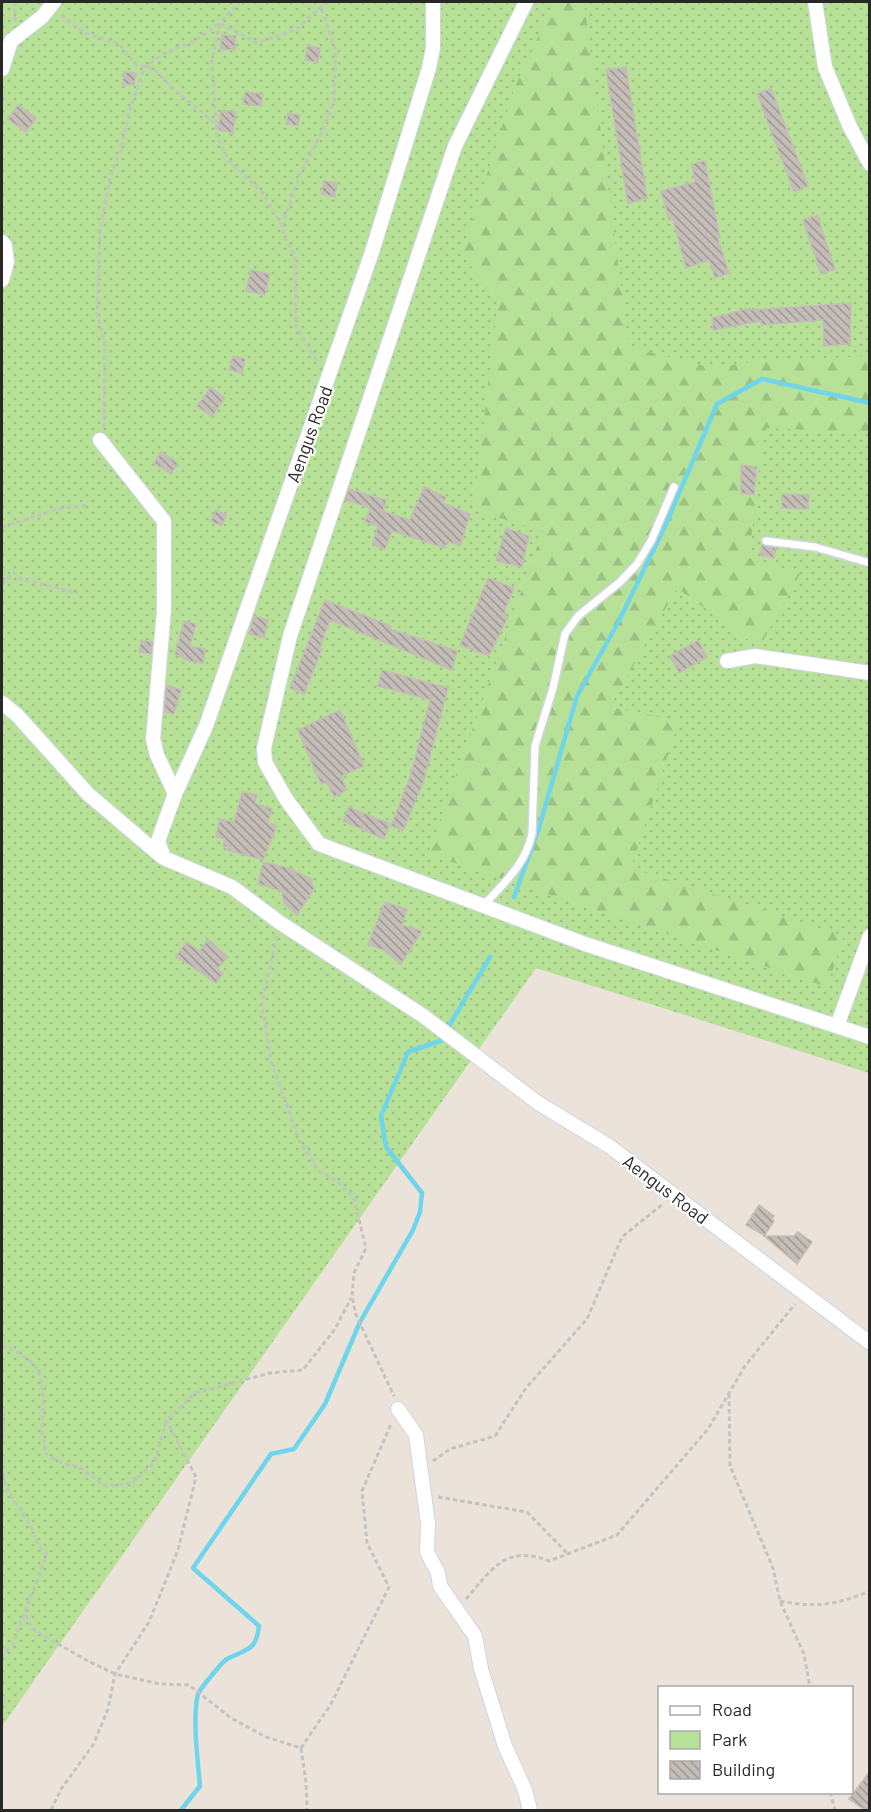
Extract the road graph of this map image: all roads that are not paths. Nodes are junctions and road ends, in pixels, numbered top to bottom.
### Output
1 (433, 2) edge
2 (526, 2) edge
3 (816, 3) edge
4 (53, 4) edge
5 (2, 69) edge
6 (870, 164) edge
7 (2, 242) edge
8 (2, 280) edge
9 (100, 440) road end
10 (674, 488) dead end
11 (766, 541) dead end
12 (870, 563) edge
13 (727, 661) dead end
14 (870, 673) edge
15 (2, 703) edge
16 (175, 794) junction
17 (164, 858) junction
18 (483, 906) junction
19 (870, 936) edge
20 (837, 1026) junction
21 (870, 1037) edge
22 (870, 1343) edge
23 (398, 1409) road end
24 (530, 1810) edge

1 - 16 street, Aengus Road
2 - 18 street
3 - 6 street
4 - 5 street
7 - 8 street
9 - 16 street
10 - 18 lane
11 - 12 lane
13 - 14 street
15 - 17 street
16 - 17 street, Aengus Road
17 - 22 street, Aengus Road
18 - 20 street
19 - 20 street
20 - 21 street
23 - 24 street

